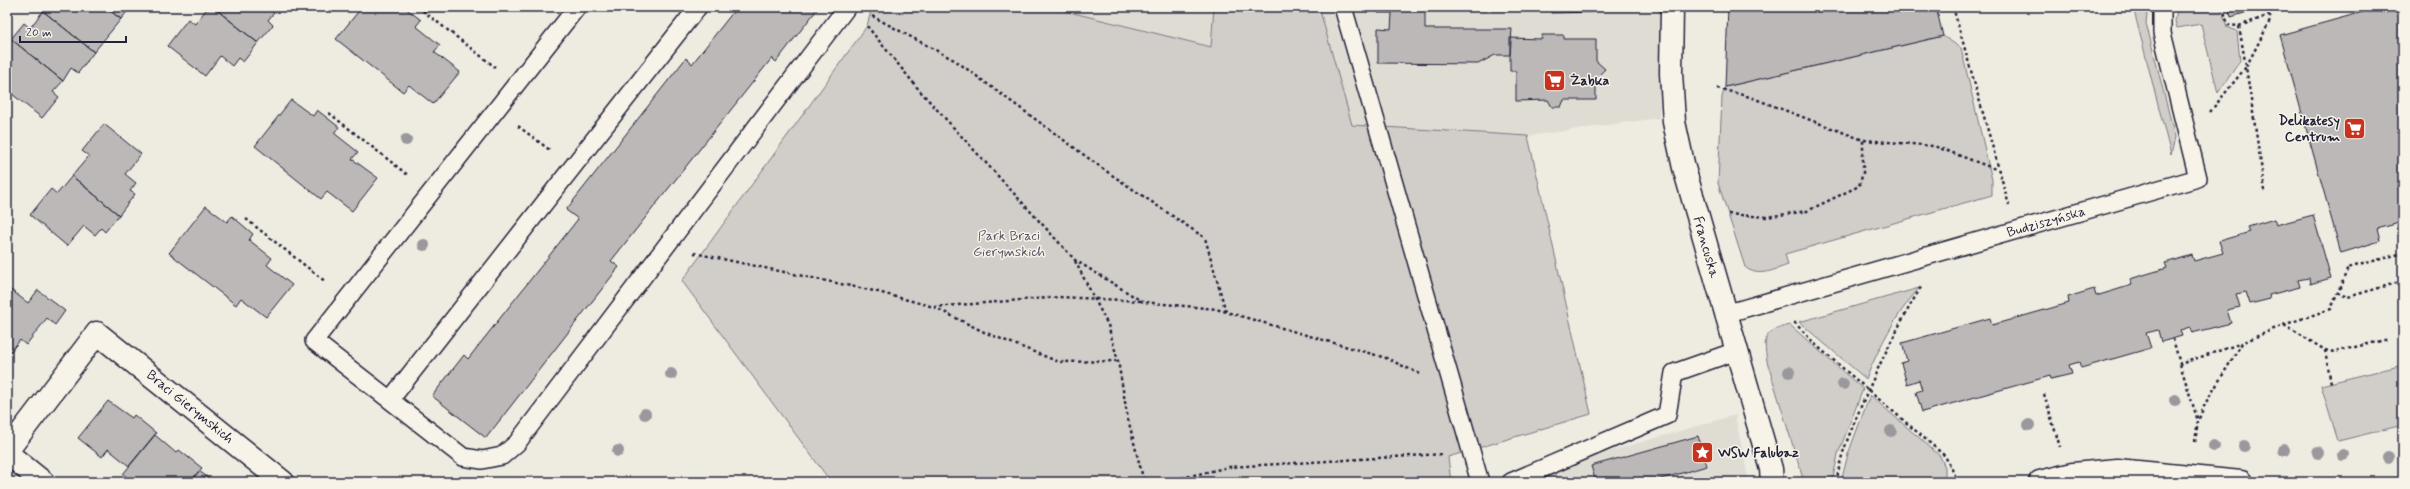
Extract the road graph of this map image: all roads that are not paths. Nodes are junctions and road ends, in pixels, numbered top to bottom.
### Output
1 (576, 7) edge
2 (698, 7) edge
3 (847, 7) edge
4 (1343, 7) edge
5 (1672, 7) edge
6 (2162, 7) edge
7 (1725, 314) junction
8 (1736, 350) junction
9 (390, 400) junction
10 (7, 452) edge
11 (43, 482) edge
12 (283, 482) edge
13 (1480, 482) edge
14 (1511, 482) edge
15 (1772, 482) edge
16 (2040, 482) edge
17 (2241, 482) edge

1 - 9 lane
2 - 9 lane
3 - 9 lane
4 - 13 lane
5 - 7 street, Francuska
6 - 7 lane, Budziszyńska
7 - 8 street, Francuska
8 - 14 lane
8 - 15 street, Francuska
10 - 11 street
10 - 12 street, Braci Gierymskich
16 - 17 street

